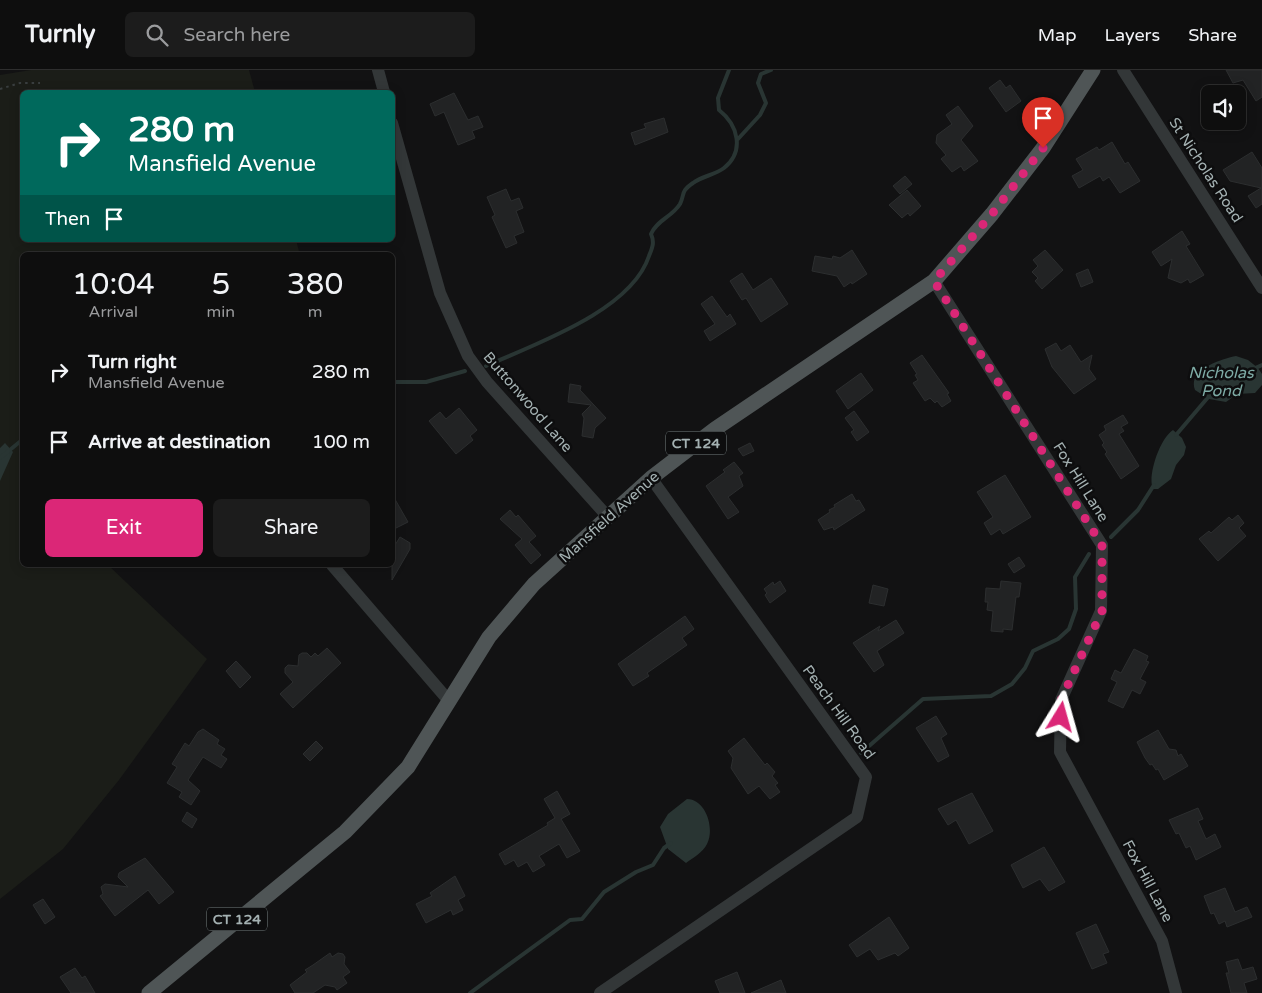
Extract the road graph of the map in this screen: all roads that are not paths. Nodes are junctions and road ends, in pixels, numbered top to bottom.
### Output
1 (378, 70) edge
2 (1093, 70) edge
3 (1123, 70) edge
4 (383, 90) edge
5 (395, 134) edge
6 (934, 281) junction
7 (1262, 288) edge
8 (651, 478) junction
9 (608, 517) junction
10 (334, 567) edge
11 (449, 701) junction
12 (149, 993) edge
13 (600, 993) edge
14 (1176, 993) edge

1 - 4 street
2 - 6 main road, Mansfield Avenue / CT 124
3 - 7 street, St Nicholas Road
5 - 9 street, Buttonwood Lane
6 - 8 main road, Mansfield Avenue / CT 124
6 - 14 street, Fox Hill Lane
8 - 9 main road, Mansfield Avenue / CT 124
8 - 13 street, Peach Hill Road
9 - 11 main road, Mansfield Avenue / CT 124
10 - 11 street
11 - 12 main road, Mansfield Avenue / CT 124

